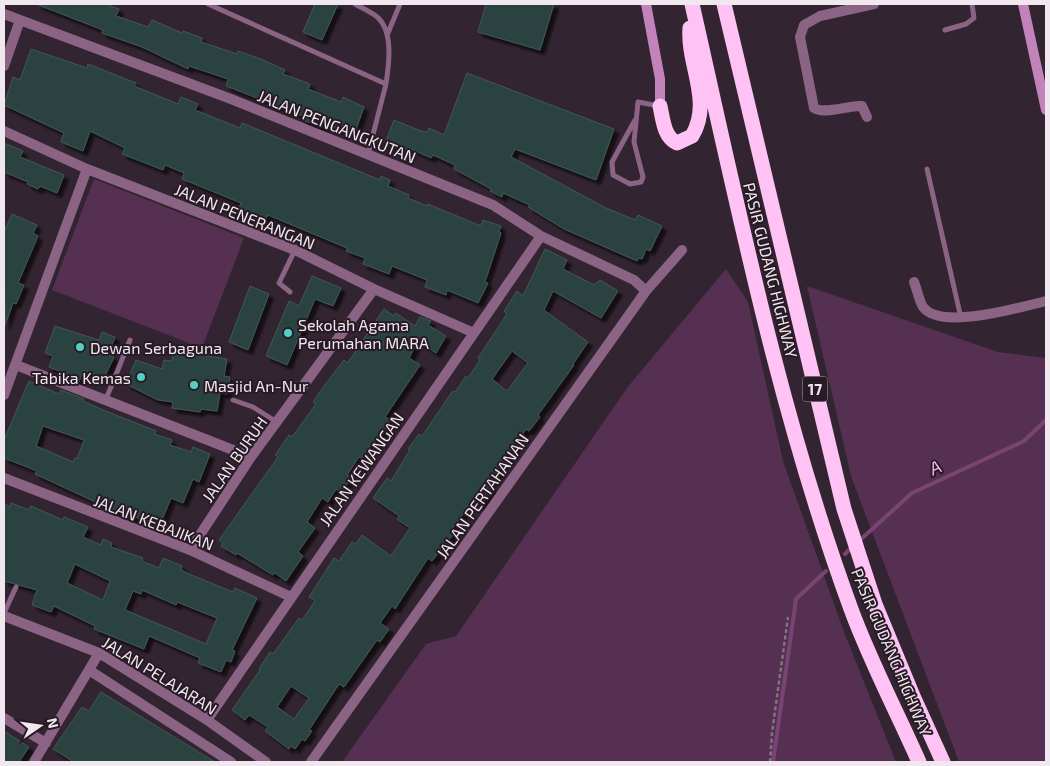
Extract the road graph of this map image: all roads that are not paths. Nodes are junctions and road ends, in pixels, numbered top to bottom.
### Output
1 (208, 4) edge
2 (355, 4) edge
3 (400, 4) edge
4 (646, 4) edge
5 (724, 4) edge
6 (874, 4) edge
7 (972, 4) edge
8 (1023, 4) edge
9 (692, 5) edge
10 (4, 14) edge
11 (20, 20) junction
12 (945, 30) dead end
13 (388, 33) junction
14 (4, 66) edge
15 (386, 84) junction
16 (660, 106) junction
17 (1046, 110) edge
18 (867, 117) dead end
19 (635, 120) junction
20 (4, 131) edge
21 (368, 154) junction
22 (927, 169) dead end
23 (87, 170) junction
24 (541, 236) junction
25 (295, 250) junction
26 (682, 250) dead end
27 (914, 282) dead end
28 (374, 290) junction
29 (646, 291) junction
30 (290, 292) dead end
31 (1046, 301) edge
32 (961, 318) junction
33 (474, 334) junction
34 (130, 340) dead end
35 (16, 365) junction
36 (4, 395) edge
37 (106, 399) junction
38 (233, 400) dead end
39 (277, 423) junction
40 (251, 457) junction
41 (4, 478) edge
42 (190, 550) junction
43 (16, 587) dead end
44 (291, 597) junction
45 (4, 615) edge
46 (98, 653) junction
47 (89, 670) junction
48 (4, 718) edge
49 (207, 720) junction
50 (46, 743) junction
51 (34, 762) edge
52 (231, 762) edge
53 (266, 762) edge
54 (311, 762) edge
55 (919, 762) edge
56 (943, 762) edge

1 - 15 lane
2 - 13 lane
3 - 13 lane
4 - 16 street
5 - 56 highway, PASIR GUDANG HIGHWAY / 17
6 - 18 street
7 - 12 lane
8 - 17 street
9 - 16 highway
9 - 55 highway, PASIR GUDANG HIGHWAY / 17
10 - 11 street, JALAN PENGANGKUTAN
11 - 14 street
11 - 21 street, JALAN PENGANGKUTAN
13 - 15 lane
15 - 21 lane
16 - 19 lane
19 - 19 lane
20 - 23 street, JALAN PENERANGAN
21 - 24 street, JALAN PENGANGKUTAN
22 - 32 lane
23 - 25 street, JALAN PENERANGAN
23 - 35 street
24 - 29 street, JALAN PENGANGKUTAN
24 - 33 street, JALAN KEWANGAN
25 - 28 street, JALAN PENERANGAN
25 - 30 lane
26 - 29 street, JALAN PERTAHANAN
27 - 32 street
28 - 33 street, JALAN PENERANGAN
28 - 39 street, JALAN BURUH
29 - 54 street, JALAN PERTAHANAN
31 - 32 street
33 - 44 street, JALAN KEWANGAN
34 - 37 lane
35 - 36 street
35 - 37 street
37 - 40 street
38 - 39 lane
39 - 40 street, JALAN BURUH
40 - 42 street, JALAN BURUH
41 - 42 street, JALAN KEBAJIKAN
42 - 44 street, JALAN KEBAJIKAN
43 - 45 lane
44 - 49 street, JALAN KEWANGAN
45 - 46 street, JALAN PELAJARAN
46 - 47 street
46 - 49 street, JALAN PELAJARAN
47 - 50 street
47 - 52 street
48 - 50 street
49 - 53 street, JALAN PELAJARAN
50 - 51 street

